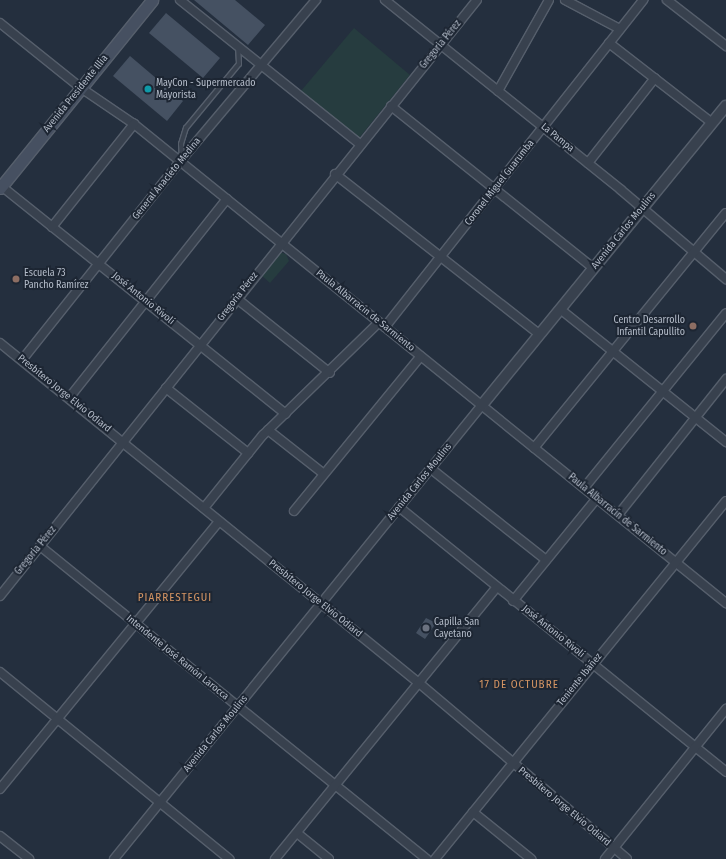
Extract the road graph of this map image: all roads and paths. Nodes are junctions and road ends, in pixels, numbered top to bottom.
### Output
1 (152, 0) edge
2 (180, 0) edge
3 (316, 0) edge
4 (385, 0) edge
5 (477, 0) edge
6 (549, 0) edge
7 (565, 0) edge
8 (643, 0) edge
9 (667, 0) edge
10 (0, 23) edge
11 (620, 30) junction
12 (610, 43) junction
13 (441, 45) junction
14 (238, 46) junction
15 (726, 46) edge
16 (262, 66) junction
17 (655, 78) junction
18 (81, 88) junction
19 (498, 91) junction
20 (391, 106) junction
21 (726, 106) edge
22 (712, 123) junction
23 (134, 124) junction
24 (543, 127) junction
25 (360, 144) junction
26 (182, 160) junction
27 (588, 163) junction
28 (336, 174) junction
29 (0, 187) edge
30 (495, 190) junction
31 (227, 199) junction
32 (643, 208) junction
33 (726, 213) edge
34 (52, 227) junction
35 (281, 243) junction
36 (694, 252) junction
37 (442, 257) junction
38 (99, 264) junction
39 (594, 268) junction
40 (726, 279) edge
41 (236, 298) junction
42 (146, 301) junction
43 (560, 309) junction
44 (726, 313) edge
45 (382, 324) junction
46 (539, 334) junction
47 (0, 343) edge
48 (200, 344) junction
49 (613, 351) junction
50 (422, 356) junction
51 (22, 360) junction
52 (330, 372) junction
53 (726, 379) edge
54 (166, 388) junction
55 (663, 391) junction
56 (69, 398) junction
57 (482, 405) junction
58 (286, 414) junction
59 (695, 418) junction
60 (268, 430) junction
61 (123, 442) junction
62 (726, 442) edge
63 (534, 448) junction
64 (248, 453) junction
65 (430, 468) junction
66 (324, 474) junction
67 (584, 488) junction
68 (596, 498) junction
69 (726, 501) edge
70 (204, 508) junction
71 (399, 508) junction
72 (294, 511) dead end
73 (618, 515) junction
74 (219, 521) junction
75 (40, 546) junction
76 (546, 560) junction
77 (677, 564) junction
78 (497, 587) junction
79 (0, 596) edge
80 (513, 600) junction
81 (726, 603) edge
82 (322, 604) junction
83 (135, 624) junction
84 (592, 665) junction
85 (0, 672) edge
86 (419, 683) junction
87 (237, 707) junction
88 (726, 709) edge
89 (58, 719) junction
90 (695, 747) junction
91 (513, 764) junction
92 (726, 772) edge
93 (334, 786) junction
94 (0, 789) edge
95 (160, 803) junction
96 (473, 812) junction
97 (297, 833) junction
98 (0, 836) edge
99 (614, 848) junction
100 (29, 859) edge
101 (114, 859) edge
102 (229, 859) edge
103 (275, 859) edge
104 (329, 859) edge
105 (427, 859) edge
106 (434, 859) edge
107 (531, 859) edge
108 (605, 859) edge
109 (628, 859) edge

1 - 18 main road, Avenida Presidente Illia
2 - 14 street
3 - 16 street, General Anacleto Medina
4 - 13 street, La Pampa
5 - 13 street, Gregoria Pérez
6 - 19 street
7 - 11 street
8 - 11 street, Coronel Miguel Guarumba
9 - 15 street
10 - 18 street, Paula Albarracín de Sarmiento
11 - 12 street, Coronel Miguel Guarumba
12 - 17 street
12 - 24 street, Coronel Miguel Guarumba
13 - 19 street, La Pampa
13 - 20 street, Gregoria Pérez
14 - 16 street
14 - 26 lane
16 - 25 street
16 - 26 street, General Anacleto Medina
17 - 22 street
17 - 27 street
18 - 23 street, Paula Albarracín de Sarmiento
18 - 29 main road, Avenida Presidente Illia
19 - 24 street, La Pampa
20 - 25 street, Gregoria Pérez
20 - 30 street
21 - 22 street, Avenida Carlos Moulins
22 - 32 street, Avenida Carlos Moulins
23 - 26 street, Paula Albarracín de Sarmiento
23 - 34 street
24 - 27 street, La Pampa
24 - 30 street, Coronel Miguel Guarumba
25 - 28 street, Gregoria Pérez
26 - 31 street, Paula Albarracín de Sarmiento
26 - 38 street, General Anacleto Medina
27 - 32 street, La Pampa
28 - 35 street, Gregoria Pérez
28 - 37 street
29 - 34 street, José Antonio Rívoli
30 - 37 street, Coronel Miguel Guarumba
30 - 39 street
31 - 35 street, Paula Albarracín de Sarmiento
31 - 42 street
32 - 36 street, La Pampa
32 - 39 street, Avenida Carlos Moulins
33 - 36 street
34 - 38 street, José Antonio Rívoli
35 - 41 street, Gregoria Pérez
35 - 45 street, Paula Albarracín de Sarmiento
36 - 40 street, La Pampa
36 - 49 street
37 - 45 street, Coronel Miguel Guarumba
37 - 46 street
38 - 42 street, José Antonio Rívoli
38 - 51 street, General Anacleto Medina
39 - 43 street, Avenida Carlos Moulins
41 - 48 street, Gregoria Pérez
41 - 52 street
42 - 48 street, José Antonio Rívoli
42 - 56 street
43 - 46 street, Avenida Carlos Moulins
43 - 49 street
44 - 55 street
45 - 50 street, Paula Albarracín de Sarmiento
45 - 52 street, Coronel Miguel Guarumba
46 - 57 street, Avenida Carlos Moulins
47 - 51 street, Presbítero Jorge Elvio Odiard
48 - 54 street, Gregoria Pérez
48 - 58 street, José Antonio Rívoli
49 - 55 street
49 - 63 street
50 - 57 street, Paula Albarracín de Sarmiento
50 - 66 street
51 - 56 street, Presbítero Jorge Elvio Odiard
52 - 58 street, Coronel Miguel Guarumba
53 - 59 street
54 - 61 street, Gregoria Pérez
54 - 64 street
55 - 59 street
55 - 67 street
56 - 61 street, Presbítero Jorge Elvio Odiard
57 - 63 street, Paula Albarracín de Sarmiento
57 - 65 street, Avenida Carlos Moulins
58 - 60 street, Coronel Miguel Guarumba
59 - 62 street
59 - 73 street
60 - 64 street, Coronel Miguel Guarumba
60 - 66 street
61 - 70 street, Presbítero Jorge Elvio Odiard
61 - 75 street, Gregoria Pérez
63 - 67 street, Paula Albarracín de Sarmiento
64 - 70 street, Coronel Miguel Guarumba
65 - 71 street, Avenida Carlos Moulins
65 - 76 street
66 - 72 street
67 - 68 street, Paula Albarracín de Sarmiento
68 - 73 street, Paula Albarracín de Sarmiento
68 - 76 street
69 - 77 street, Teniente Ibáñez
70 - 74 street, Presbítero Jorge Elvio Odiard
71 - 78 street, José Antonio Rívoli
71 - 82 street, Avenida Carlos Moulins
73 - 77 street, Paula Albarracín de Sarmiento
74 - 82 street, Presbítero Jorge Elvio Odiard
74 - 83 street
75 - 79 street, Gregoria Pérez
75 - 83 street, Intendente José Ramón Larocca
76 - 80 street
77 - 81 street, Paula Albarracín de Sarmiento
77 - 84 street, Teniente Ibáñez
78 - 80 street, José Antonio Rívoli
78 - 86 street
80 - 84 street, José Antonio Rívoli
82 - 86 street, Presbítero Jorge Elvio Odiard
82 - 87 street, Avenida Carlos Moulins
83 - 87 street, Intendente José Ramón Larocca
83 - 89 street
84 - 90 street, José Antonio Rívoli
84 - 91 street, Teniente Ibáñez
85 - 89 street
86 - 91 street, Presbítero Jorge Elvio Odiard
86 - 93 street
87 - 93 street, Intendente José Ramón Larocca
87 - 95 street, Avenida Carlos Moulins
88 - 90 street
89 - 94 street
89 - 95 street
90 - 92 street, José Antonio Rívoli
90 - 99 street
91 - 96 street, Teniente Ibáñez
91 - 99 street, Presbítero Jorge Elvio Odiard
93 - 97 street
93 - 105 street, Intendente José Ramón Larocca
95 - 101 street, Avenida Carlos Moulins
95 - 102 street
96 - 106 street, Teniente Ibáñez
96 - 107 street
97 - 103 street
97 - 104 street
98 - 100 street
99 - 108 street
99 - 109 street, Presbítero Jorge Elvio Odiard

